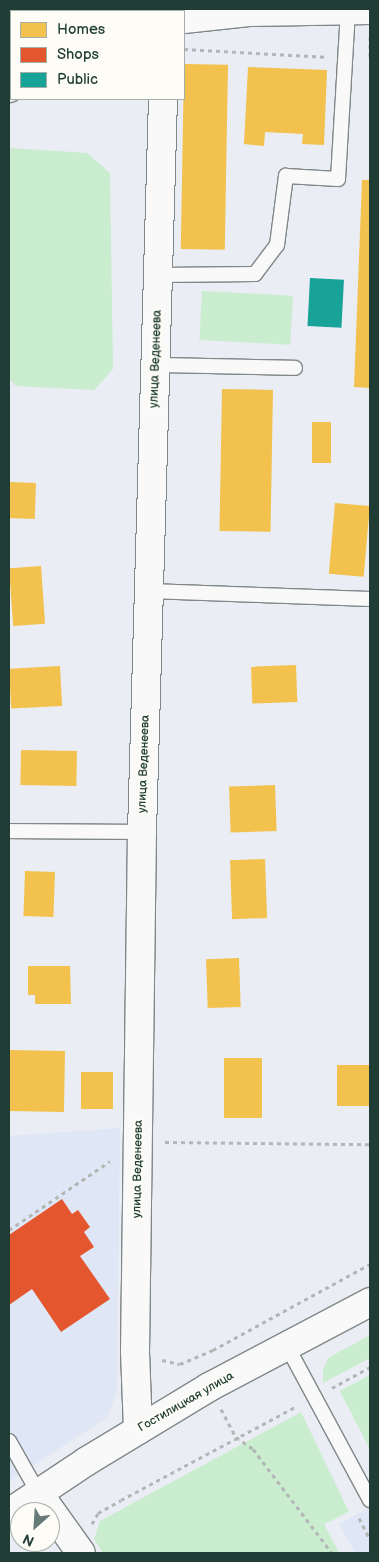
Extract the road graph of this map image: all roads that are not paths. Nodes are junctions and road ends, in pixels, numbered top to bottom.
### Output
1 (348, 10) edge
2 (185, 19) edge
3 (163, 100) edge
4 (159, 275) junction
5 (156, 365) junction
6 (295, 368) dead end
7 (149, 591) junction
8 (370, 599) edge
9 (9, 831) edge
10 (142, 832) junction
11 (370, 1302) edge
12 (287, 1346) junction
13 (138, 1430) junction
14 (9, 1441) edge
15 (39, 1494) junction
16 (370, 1500) edge
17 (9, 1513) edge
18 (85, 1542) edge

1 - 2 street
1 - 4 lane
3 - 4 street, улица Веденеева
4 - 5 street, улица Веденеева
5 - 6 lane
5 - 7 street, улица Веденеева
7 - 8 lane
7 - 10 street, улица Веденеева
9 - 10 lane
10 - 13 street, улица Веденеева
11 - 12 street, Гостилицкая улица
12 - 13 street, Гостилицкая улица
12 - 16 lane
13 - 15 street, Гостилицкая улица
14 - 15 lane
15 - 17 street, Гостилицкая улица
15 - 18 street

